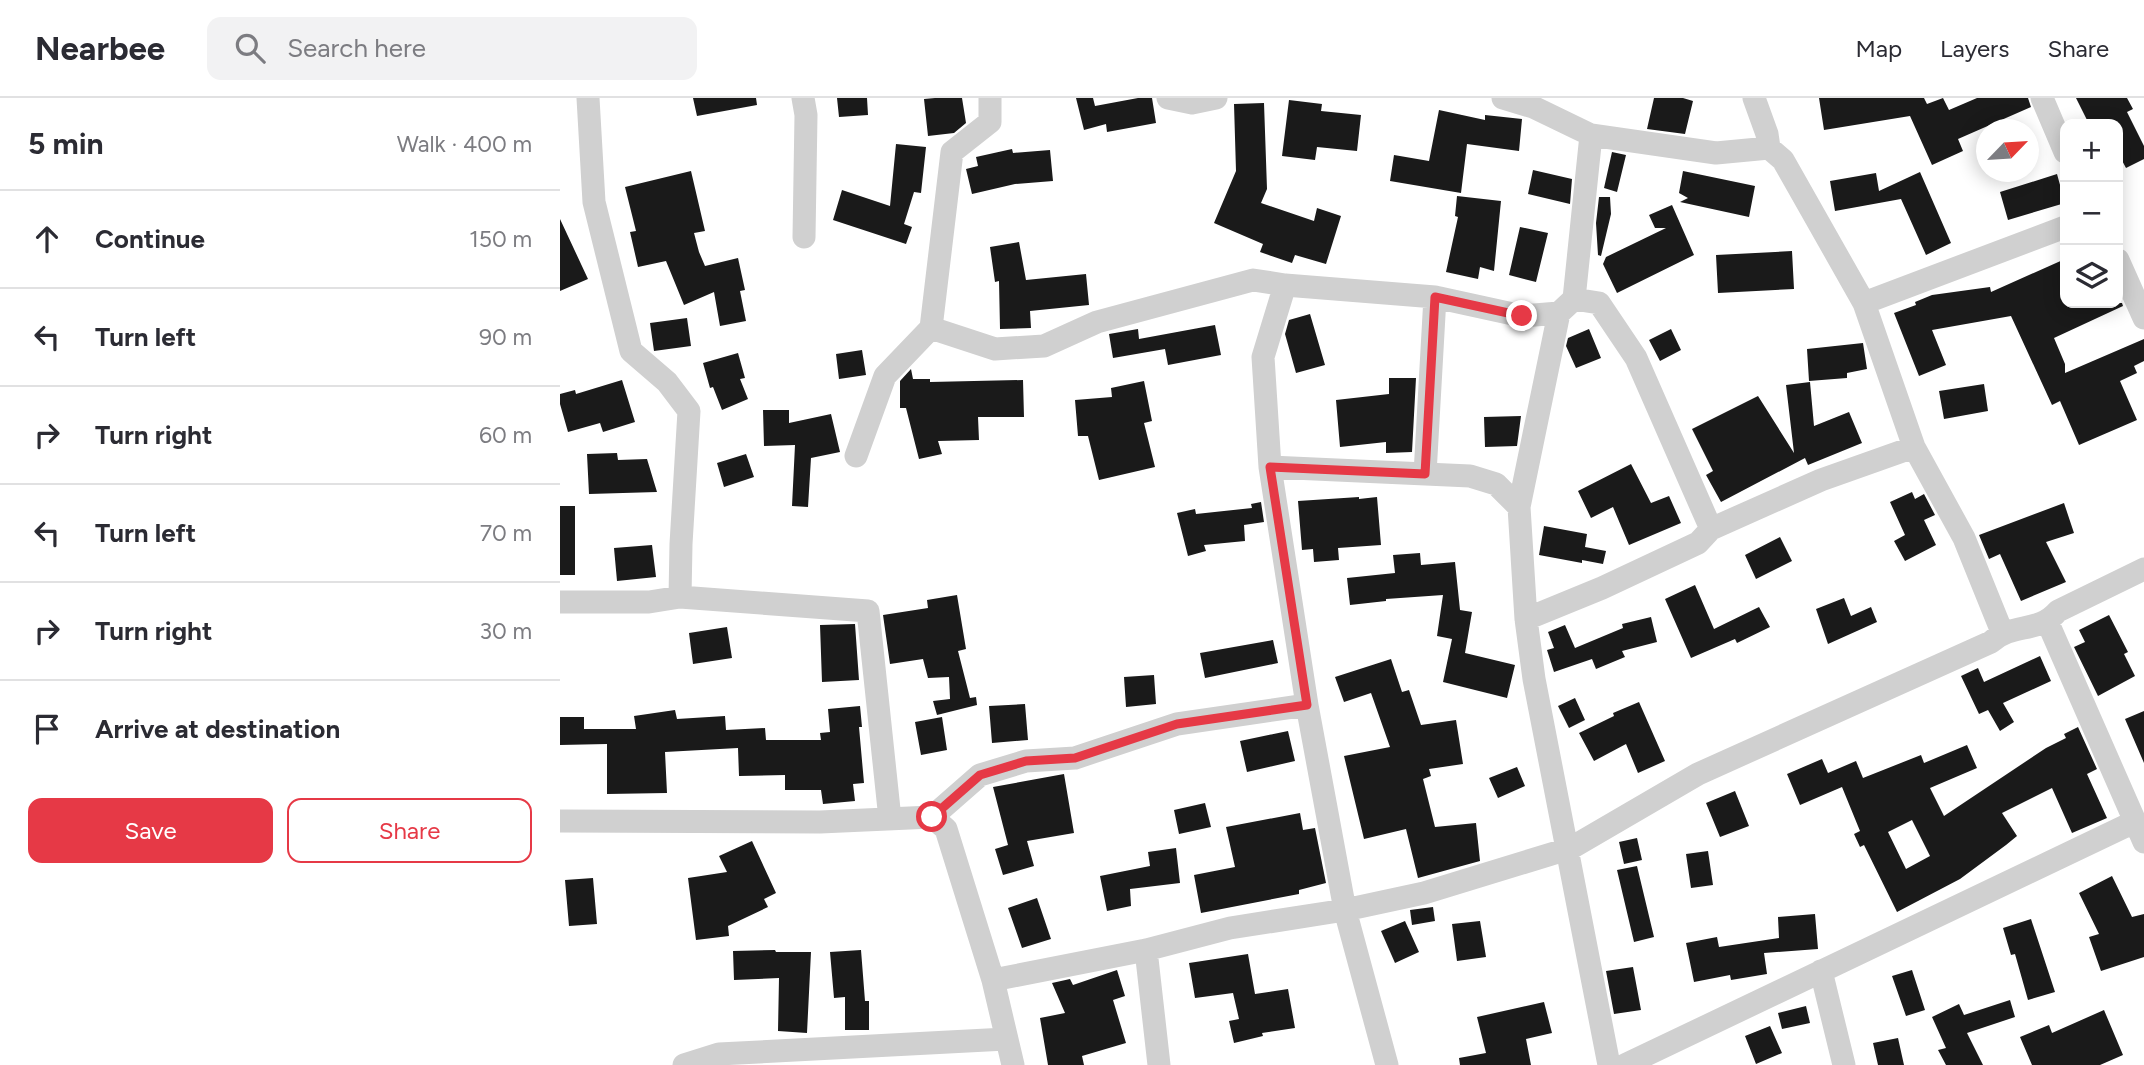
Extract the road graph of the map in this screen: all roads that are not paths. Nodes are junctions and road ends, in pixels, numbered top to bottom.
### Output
1 (588, 98) edge
2 (803, 98) edge
3 (990, 98) edge
4 (1168, 98) edge
5 (1216, 98) edge
6 (1503, 98) edge
7 (1754, 98) edge
8 (2042, 98) edge
9 (1591, 135) junction
10 (2060, 140) edge
11 (1769, 148) junction
12 (2060, 229) edge
13 (804, 237) dead end
14 (2123, 271) edge
15 (1285, 285) junction
16 (1435, 297) junction
17 (1864, 303) junction
18 (1566, 306) junction
19 (2144, 318) edge
20 (931, 328) junction
21 (1914, 447) junction
22 (856, 456) dead end
23 (1270, 467) junction
24 (1425, 474) junction
25 (1520, 507) junction
26 (1711, 528) junction
27 (2144, 569) edge
28 (680, 597) junction
29 (560, 602) edge
30 (1526, 619) junction
31 (2048, 623) junction
32 (2002, 632) junction
33 (1307, 705) junction
34 (932, 817) junction
35 (890, 819) junction
36 (560, 821) edge
37 (2139, 832) edge
38 (1567, 850) junction
39 (1345, 909) junction
40 (1146, 950) junction
41 (1821, 971) junction
42 (993, 981) junction
43 (1006, 1039) junction
44 (684, 1065) edge
45 (1013, 1065) edge
46 (1159, 1065) edge
47 (1387, 1065) edge
48 (1609, 1065) edge
49 (1625, 1065) edge
50 (1844, 1065) edge

1 - 28 street
2 - 13 street
3 - 20 street
4 - 5 street
6 - 9 street
7 - 11 street
8 - 10 street
9 - 11 street
9 - 18 street
11 - 17 street
12 - 17 street
14 - 19 street
15 - 16 street
15 - 20 street
15 - 23 street
16 - 18 street
16 - 24 street
17 - 21 street
18 - 25 street
18 - 26 street
20 - 22 street
21 - 26 street
21 - 32 street
23 - 24 street
23 - 33 street
24 - 25 street
25 - 30 street
26 - 30 street
27 - 31 street
28 - 29 street
28 - 35 street
30 - 38 street
31 - 32 street
31 - 37 street
32 - 38 street
33 - 34 street
33 - 39 street
34 - 35 street
34 - 42 street
35 - 36 street
37 - 41 street
38 - 39 street
38 - 48 street
39 - 40 street
39 - 47 street
40 - 42 street
40 - 46 street
41 - 49 street
41 - 50 street
42 - 43 street
43 - 44 street
43 - 45 street

